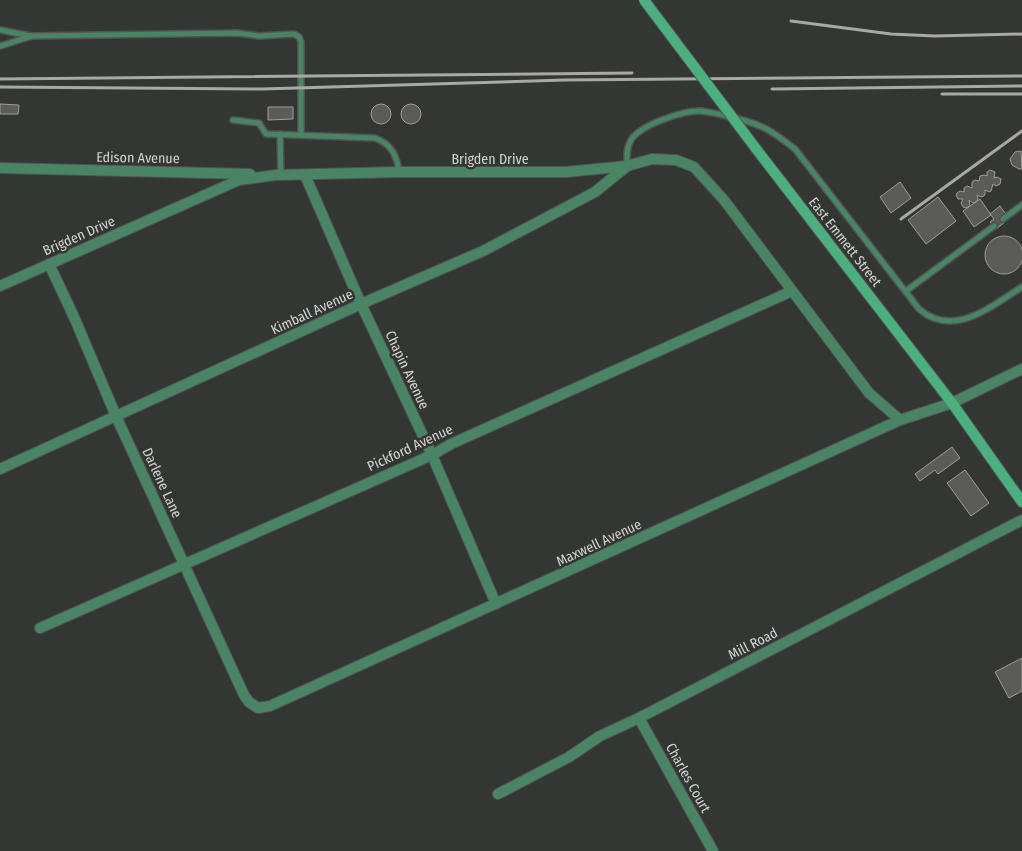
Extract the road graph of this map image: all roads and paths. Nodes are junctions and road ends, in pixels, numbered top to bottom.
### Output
1 (644, 0) edge
2 (0, 30) edge
3 (32, 36) junction
4 (0, 46) edge
5 (233, 120) dead end
6 (280, 134) junction
7 (300, 135) junction
8 (627, 166) junction
9 (0, 168) edge
10 (399, 172) junction
11 (278, 175) junction
12 (305, 175) junction
13 (1022, 205) edge
14 (1003, 219) dead end
15 (994, 226) dead end
16 (49, 264) junction
17 (0, 286) edge
18 (1022, 287) edge
19 (792, 291) junction
20 (906, 291) junction
21 (361, 304) junction
22 (1022, 369) edge
23 (952, 403) junction
24 (116, 416) junction
25 (900, 420) junction
26 (432, 455) junction
27 (0, 469) edge
28 (1022, 502) edge
29 (1022, 520) edge
30 (184, 565) junction
31 (496, 604) junction
32 (40, 628) dead end
33 (258, 708) joint
34 (639, 718) junction
35 (498, 794) dead end
36 (713, 851) edge

1 - 23 street, East Emmett Street, bridge
2 - 3 lane
3 - 4 lane
3 - 7 lane
5 - 6 lane
6 - 7 lane
6 - 11 lane
7 - 10 lane
8 - 10 street, Brigden Drive
8 - 19 street, Brigden Drive
8 - 20 lane
8 - 21 street, Kimball Avenue
9 - 11 street, Edison Avenue
10 - 12 street, Brigden Drive
11 - 12 street, Brigden Drive
11 - 16 street, Brigden Drive
12 - 21 street, Chapin Avenue
13 - 14 lane
15 - 20 lane
16 - 17 street, Brigden Drive
16 - 24 street, Darlene Lane
18 - 20 lane
19 - 25 street, Brigden Drive
19 - 26 street, Pickford Avenue
21 - 24 street, Kimball Avenue
21 - 26 street, Chapin Avenue
22 - 23 street, Maxwell Avenue
23 - 25 street, Maxwell Avenue
23 - 28 street, East Emmett Street
24 - 27 street, Kimball Avenue
24 - 30 street, Darlene Lane
25 - 31 street, Maxwell Avenue
26 - 30 street, Pickford Avenue
26 - 31 street, Chapin Avenue
29 - 34 street, Mill Road
30 - 32 street, Pickford Avenue
30 - 33 street, Darlene Lane
31 - 33 street, Maxwell Avenue
34 - 35 street, Mill Road
34 - 36 street, Charles Court

